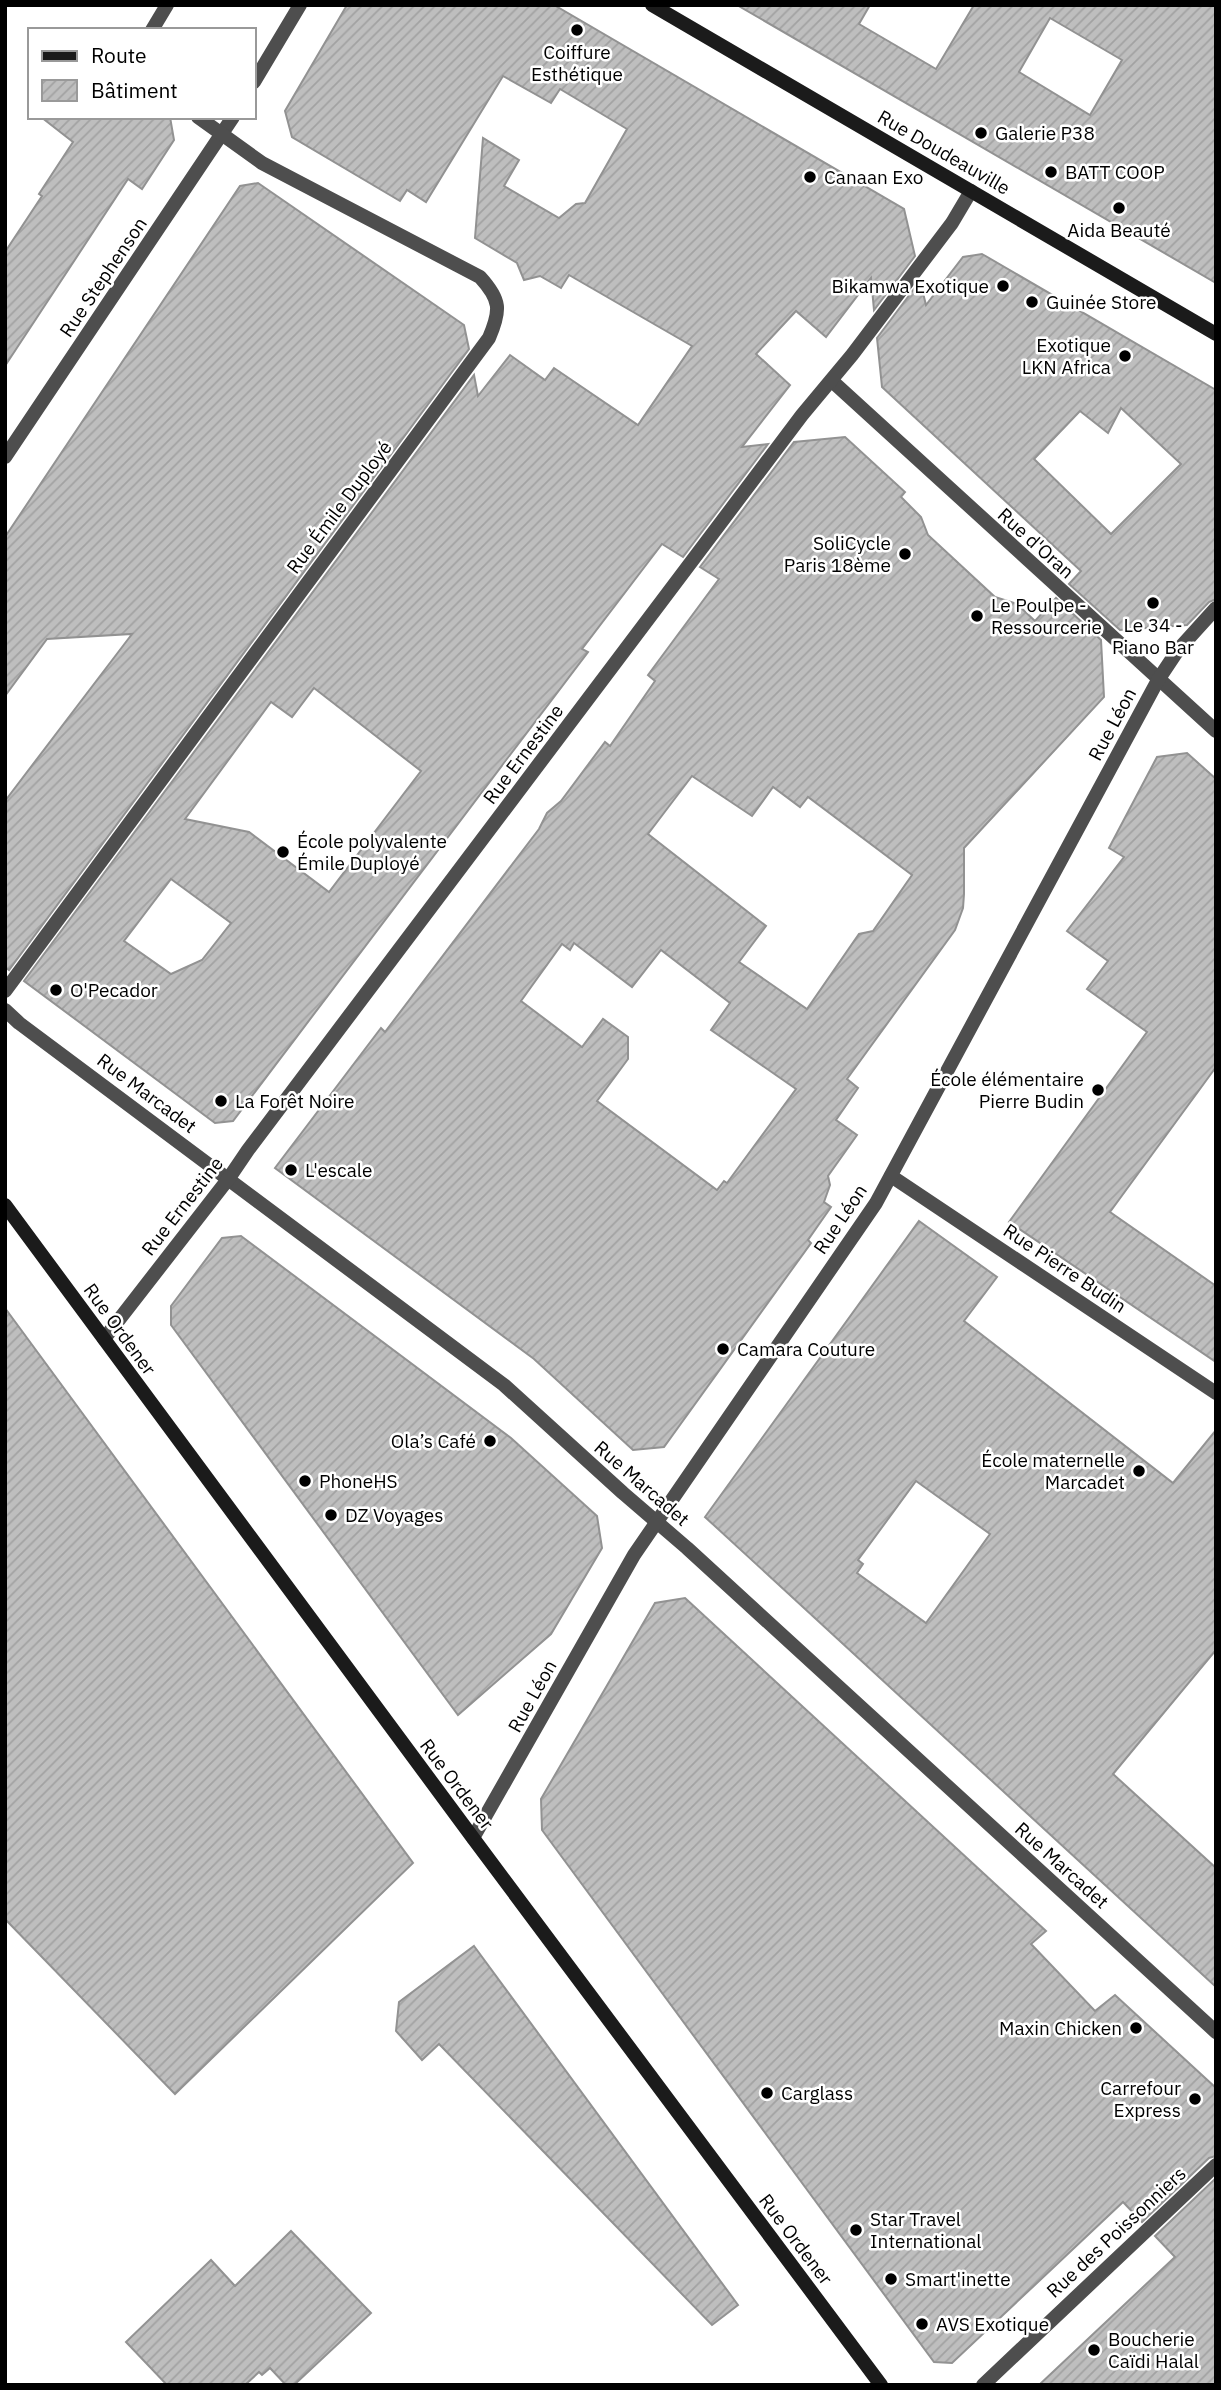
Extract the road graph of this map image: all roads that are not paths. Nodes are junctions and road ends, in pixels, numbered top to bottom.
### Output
1 (167, 5) edge
2 (300, 5) edge
3 (652, 5) edge
4 (153, 28) edge
5 (256, 79) edge
6 (201, 119) edge
7 (232, 119) edge
8 (222, 136) junction
9 (971, 191) junction
10 (1216, 334) edge
11 (832, 381) junction
12 (5, 457) edge
13 (1216, 608) edge
14 (1158, 680) junction
15 (1216, 732) edge
16 (5, 991) edge
17 (5, 1010) edge
18 (891, 1176) junction
19 (229, 1178) junction
20 (5, 1205) edge
21 (104, 1339) junction
22 (1216, 1393) edge
23 (656, 1522) junction
24 (473, 1838) junction
25 (1216, 2032) edge
26 (1216, 2165) edge
27 (881, 2385) edge
28 (983, 2385) edge

1 - 4 street
2 - 5 street
3 - 9 main road, Rue Doudeauville
6 - 8 street, Rue Émile Duployé
7 - 8 street, Rue Stephenson
8 - 12 street, Rue Stephenson
8 - 16 street, Rue Émile Duployé
9 - 10 main road, Rue Doudeauville
9 - 11 street, Rue Ernestine
11 - 14 street, Rue d'Oran
11 - 19 street, Rue Ernestine
13 - 14 street, Rue Léon
14 - 15 street, Rue d'Oran
14 - 18 street, Rue Léon
17 - 19 street, Rue Marcadet
18 - 22 street, Rue Pierre Budin
18 - 23 street, Rue Léon
19 - 21 street, Rue Ernestine
19 - 23 street, Rue Marcadet
20 - 21 main road, Rue Ordener
21 - 24 main road, Rue Ordener
23 - 24 street, Rue Léon
23 - 25 street, Rue Marcadet
24 - 27 main road, Rue Ordener
26 - 28 street, Rue des Poissonniers

